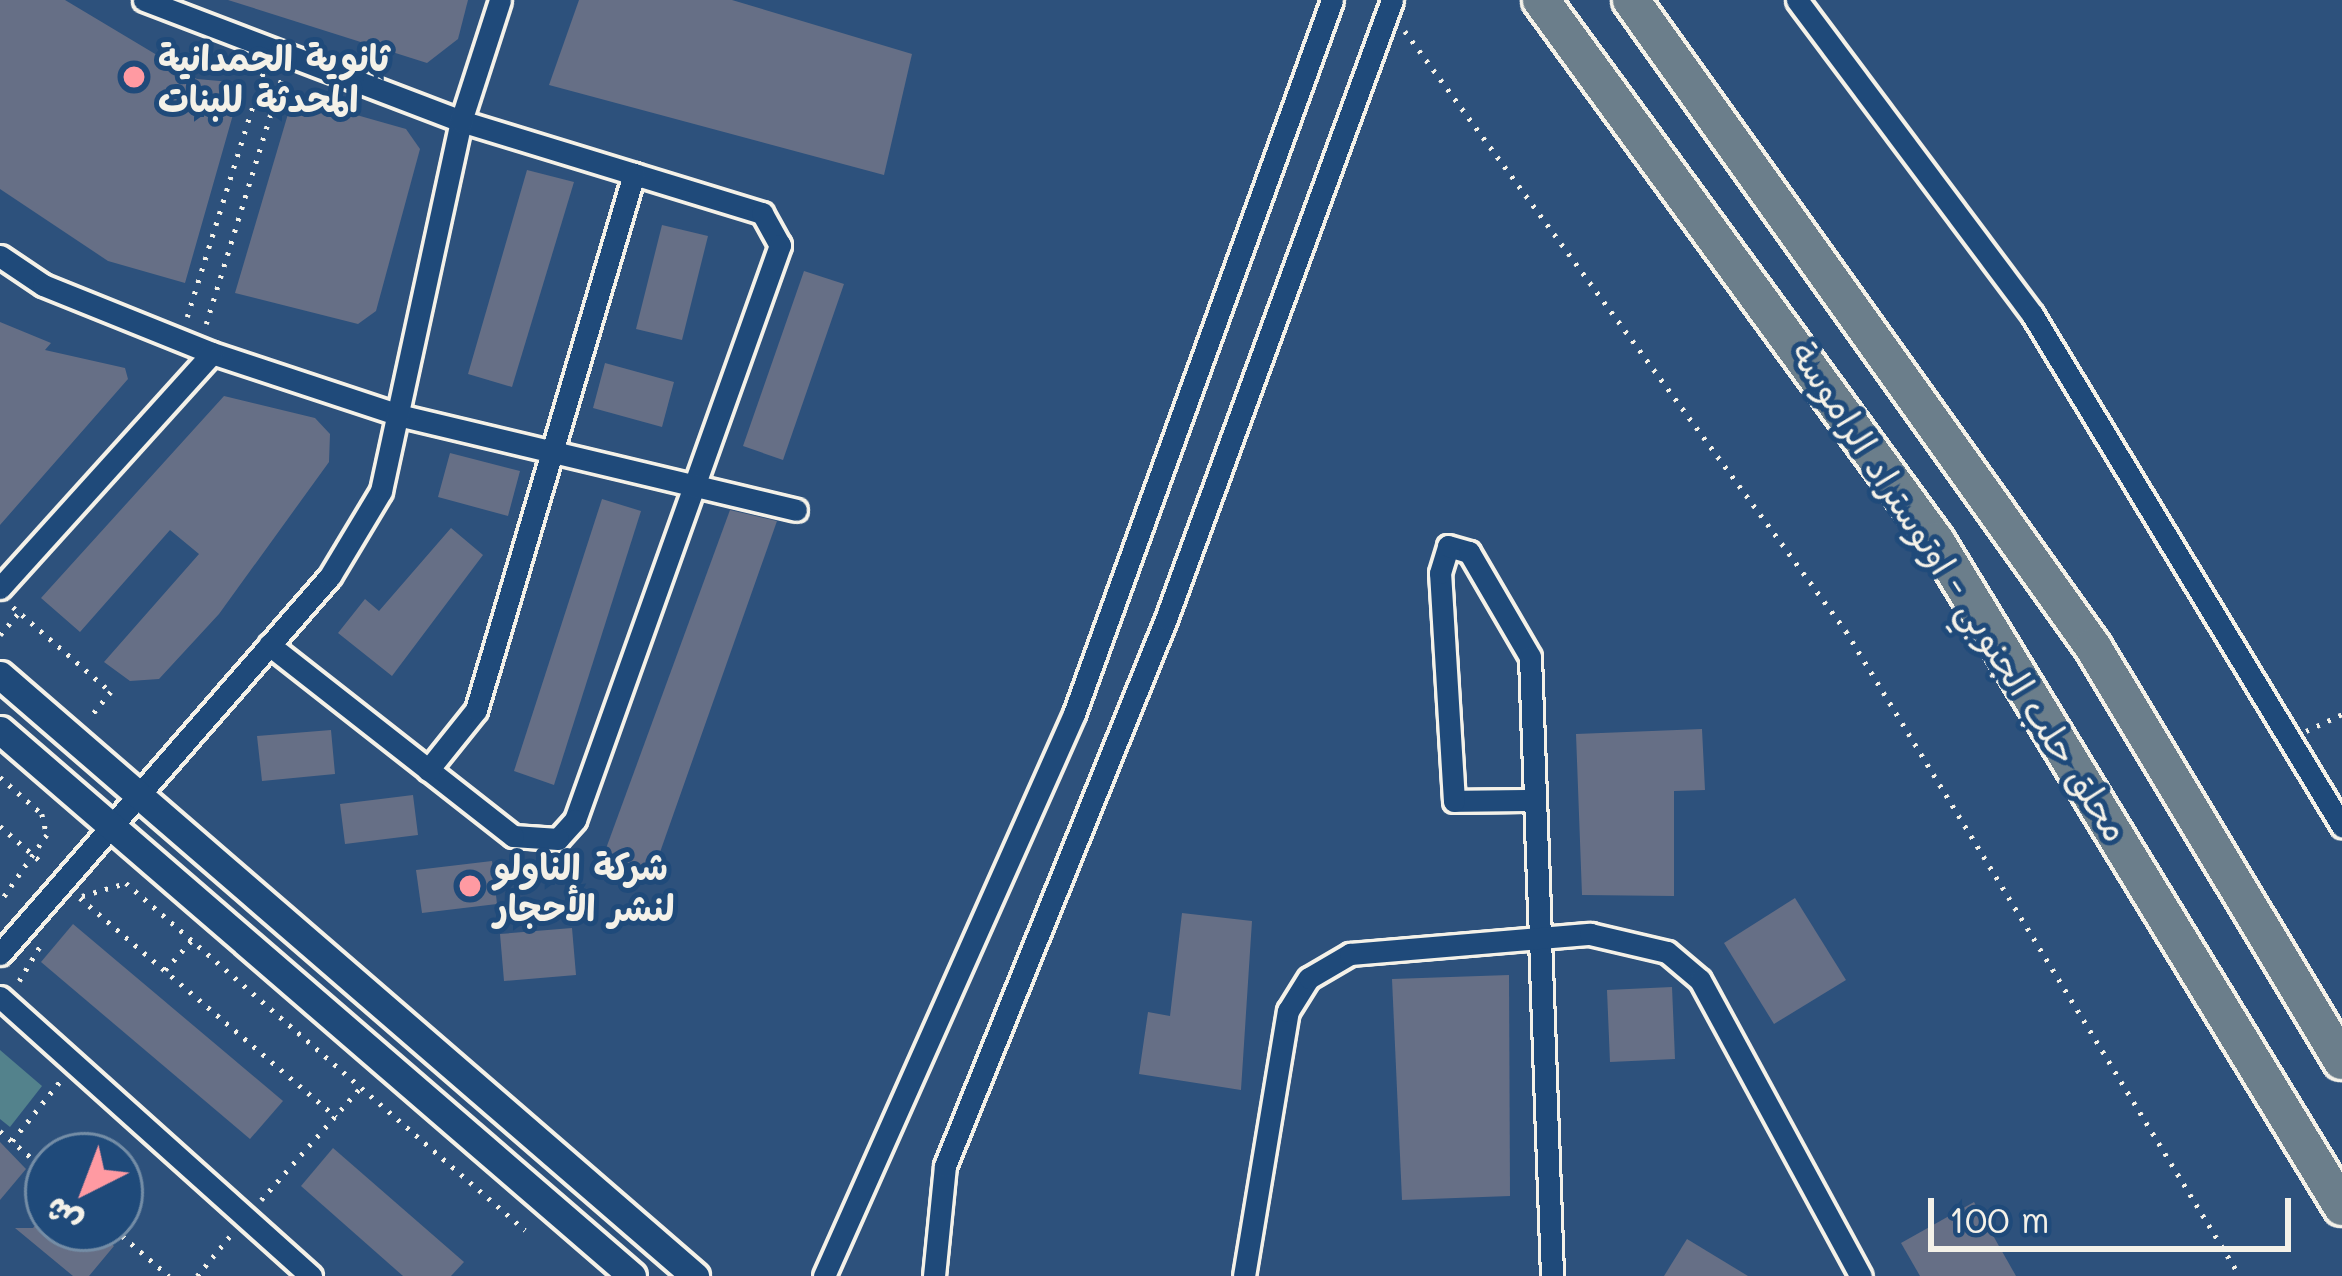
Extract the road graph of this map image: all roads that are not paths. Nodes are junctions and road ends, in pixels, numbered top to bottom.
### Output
1 (144, 0) edge
2 (500, 0) edge
3 (1332, 0) edge
4 (1541, 0) edge
5 (1631, 0) edge
6 (1797, 0) edge
7 (1390, 4) edge
8 (460, 121) junction
9 (634, 174) junction
10 (1, 258) edge
11 (197, 346) junction
12 (402, 416) junction
13 (556, 453) junction
14 (698, 486) junction
15 (796, 510) dead end
16 (0, 592) edge
17 (268, 645) junction
18 (0, 675) edge
19 (0, 730) edge
20 (428, 770) junction
21 (136, 792) junction
22 (1534, 800) junction
23 (108, 824) junction
24 (2342, 826) edge
25 (1543, 945) junction
26 (0, 954) edge
27 (10, 996) edge
28 (2342, 1061) edge
29 (2342, 1208) edge
30 (311, 1276) edge
31 (632, 1276) edge
32 (695, 1276) edge
33 (824, 1276) edge
34 (934, 1276) edge
35 (1244, 1276) edge
36 (1552, 1276) edge
37 (1861, 1276) edge

1 - 8 street
2 - 8 street
3 - 33 street
4 - 29 highway, محلق حلب الجنوبي - اوتوستراد الراموسة
5 - 28 highway, محلق حلب الجنوبي - اوتوستراد الراموسة
6 - 24 street
7 - 34 street
8 - 9 street
8 - 12 street
9 - 13 street
9 - 14 street
10 - 11 street
11 - 12 street
11 - 16 street
12 - 13 street
12 - 17 street
13 - 14 street
13 - 20 street
14 - 15 street
14 - 20 street
17 - 20 street
17 - 21 street
18 - 21 street
19 - 23 street
21 - 23 street
21 - 32 street
22 - 22 street
22 - 25 street
23 - 26 street
23 - 31 street
25 - 35 street
25 - 36 street
25 - 37 street
27 - 30 street

